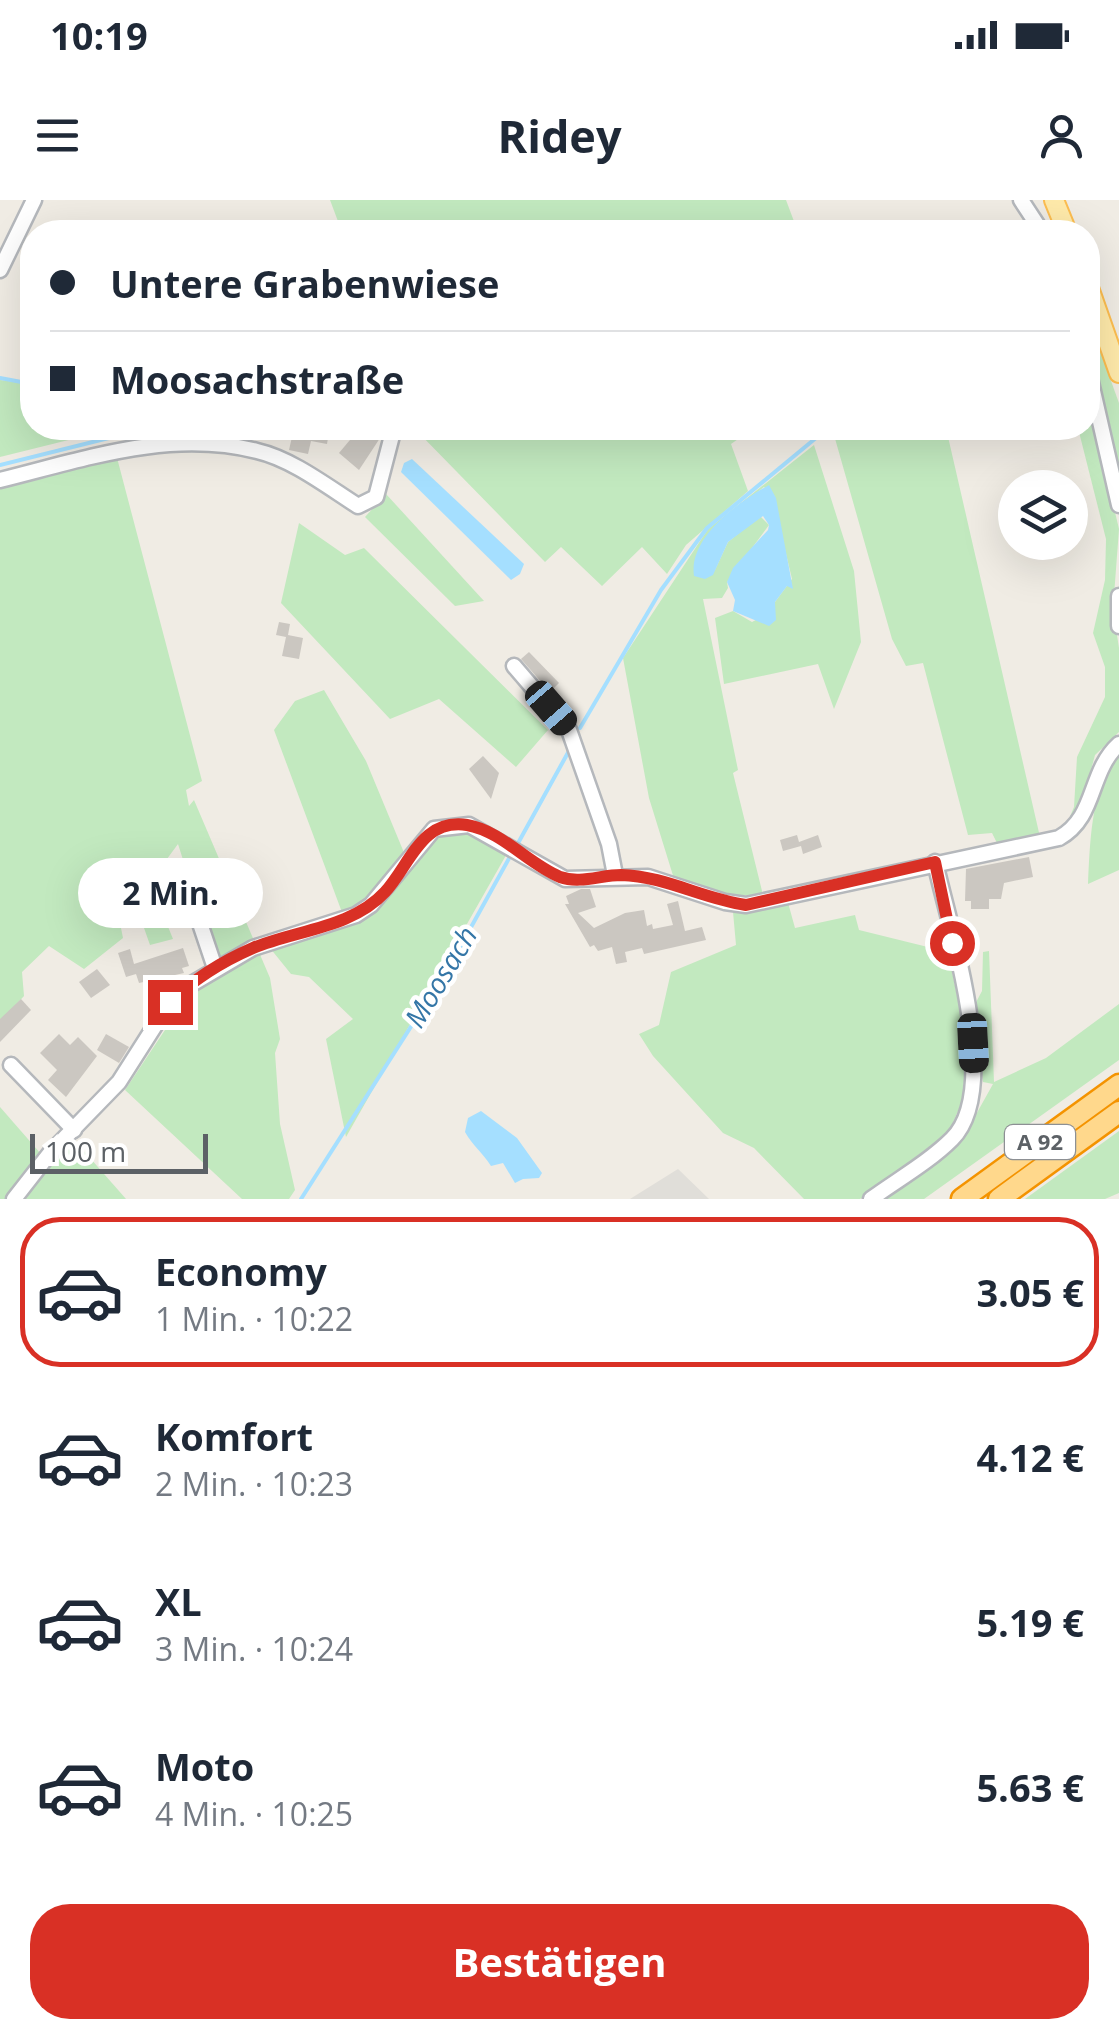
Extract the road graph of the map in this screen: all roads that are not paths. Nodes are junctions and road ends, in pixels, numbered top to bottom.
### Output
1 (20, 229) edge
2 (0, 270) edge
3 (1100, 319) edge
4 (1119, 373) edge
5 (1100, 422) edge
6 (391, 440) edge
7 (0, 480) edge
8 (1119, 505) edge
9 (1119, 596) edge
10 (1119, 626) edge
11 (514, 666) dead end
12 (1119, 744) edge
13 (935, 862) junction
14 (182, 870) dead end
15 (614, 875) junction
16 (216, 968) junction
17 (11, 1065) dead end
18 (1119, 1085) edge
19 (1119, 1112) edge
20 (74, 1130) junction
21 (14, 1199) edge
22 (871, 1199) edge
23 (962, 1199) edge
24 (999, 1199) edge

1 - 2 street
3 - 4 main road
5 - 8 street
6 - 7 street
9 - 10 street
11 - 15 street
12 - 13 street
13 - 15 street
13 - 22 street
14 - 16 street
15 - 16 street
16 - 20 street
17 - 20 street
18 - 23 highway, A 92
19 - 24 highway, A 92
20 - 21 street

